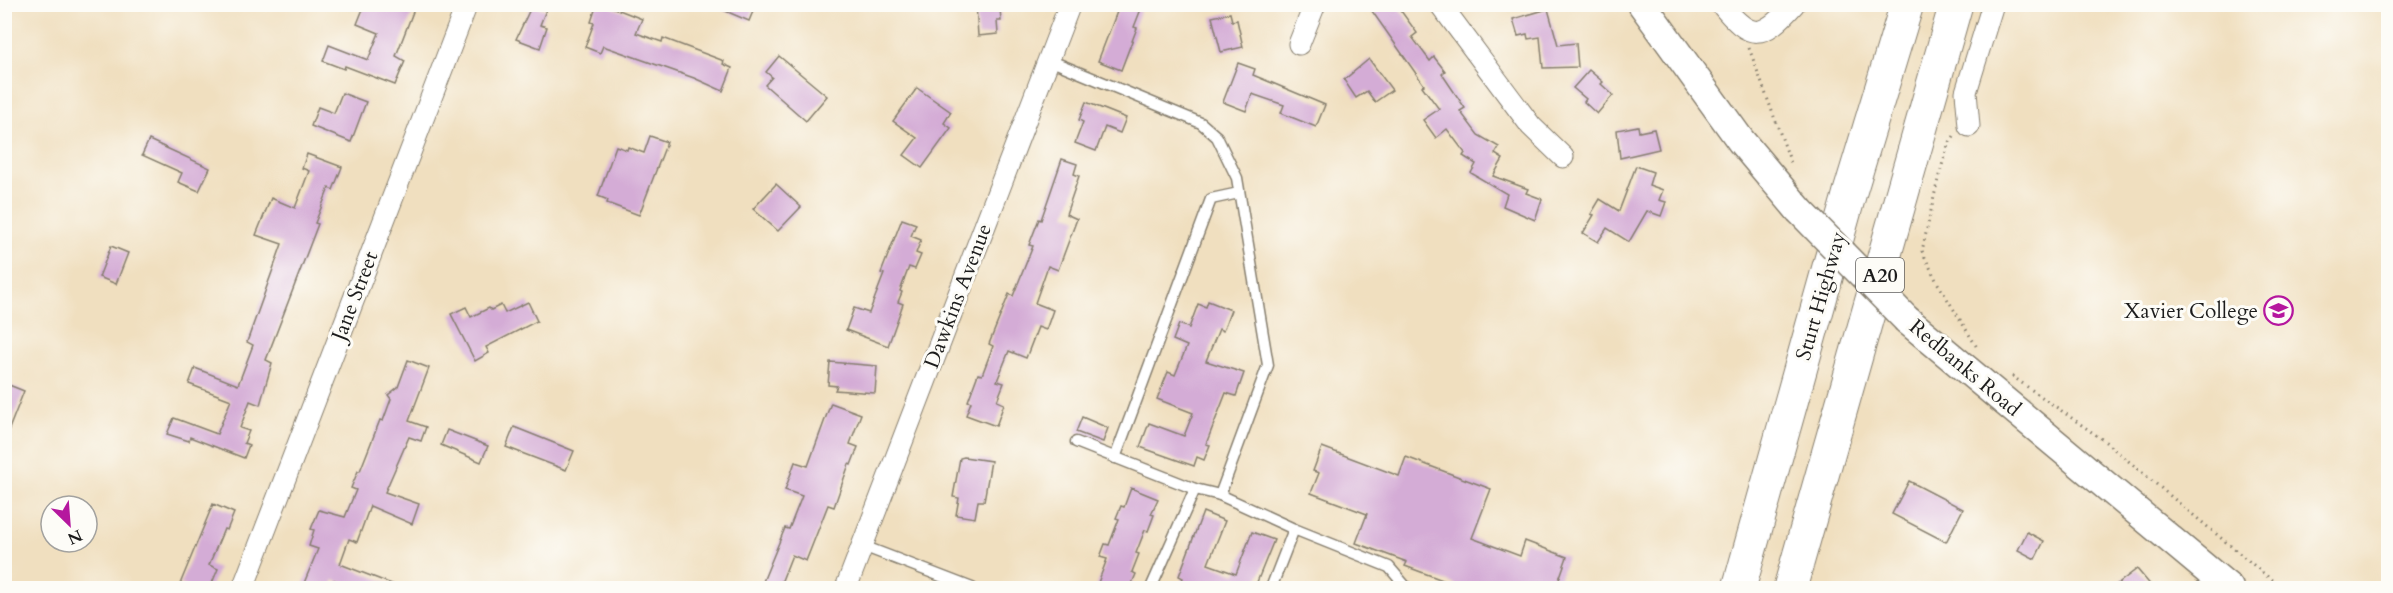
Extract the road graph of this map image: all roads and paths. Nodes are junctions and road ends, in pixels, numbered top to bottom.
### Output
1 (467, 4) edge
2 (1070, 4) edge
3 (1315, 4) edge
4 (1440, 4) edge
5 (1642, 4) edge
6 (1720, 4) edge
7 (1794, 4) edge
8 (1907, 4) edge
9 (1956, 4) edge
10 (1993, 4) edge
11 (1742, 29) junction
12 (1299, 44) dead end
13 (1049, 60) junction
14 (1969, 121) joint
15 (1563, 157) dead end
16 (1792, 167) dead end
17 (1239, 193) junction
18 (1974, 349) dead end
19 (2010, 375) dead end
20 (1076, 442) dead end
21 (1115, 458) junction
22 (1195, 489) junction
23 (1220, 495) junction
24 (1294, 529) junction
25 (863, 546) junction
26 (2214, 578) edge
27 (243, 588) edge
28 (846, 588) edge
29 (972, 588) edge
30 (1151, 588) edge
31 (1271, 588) edge
32 (1407, 588) edge
33 (1739, 588) edge
34 (1792, 588) edge
35 (2229, 588) edge
36 (2286, 588) edge

1 - 27 street, Jane Street
2 - 13 street, Dawkins Avenue
3 - 12 street
4 - 15 street
5 - 26 main road, Redbanks Road, bridge
6 - 11 street
7 - 11 street
8 - 33 highway, Sturt Highway / A20
9 - 34 highway, A20
10 - 14 street
11 - 16 path
13 - 17 lane
13 - 25 street, Dawkins Avenue
14 - 18 path
17 - 21 lane
17 - 23 lane
19 - 36 path
20 - 21 lane
21 - 22 lane
22 - 23 lane
22 - 30 lane
23 - 24 lane
24 - 31 lane
24 - 32 lane
25 - 28 street, Dawkins Avenue
25 - 29 lane
26 - 35 main road, Redbanks Road

